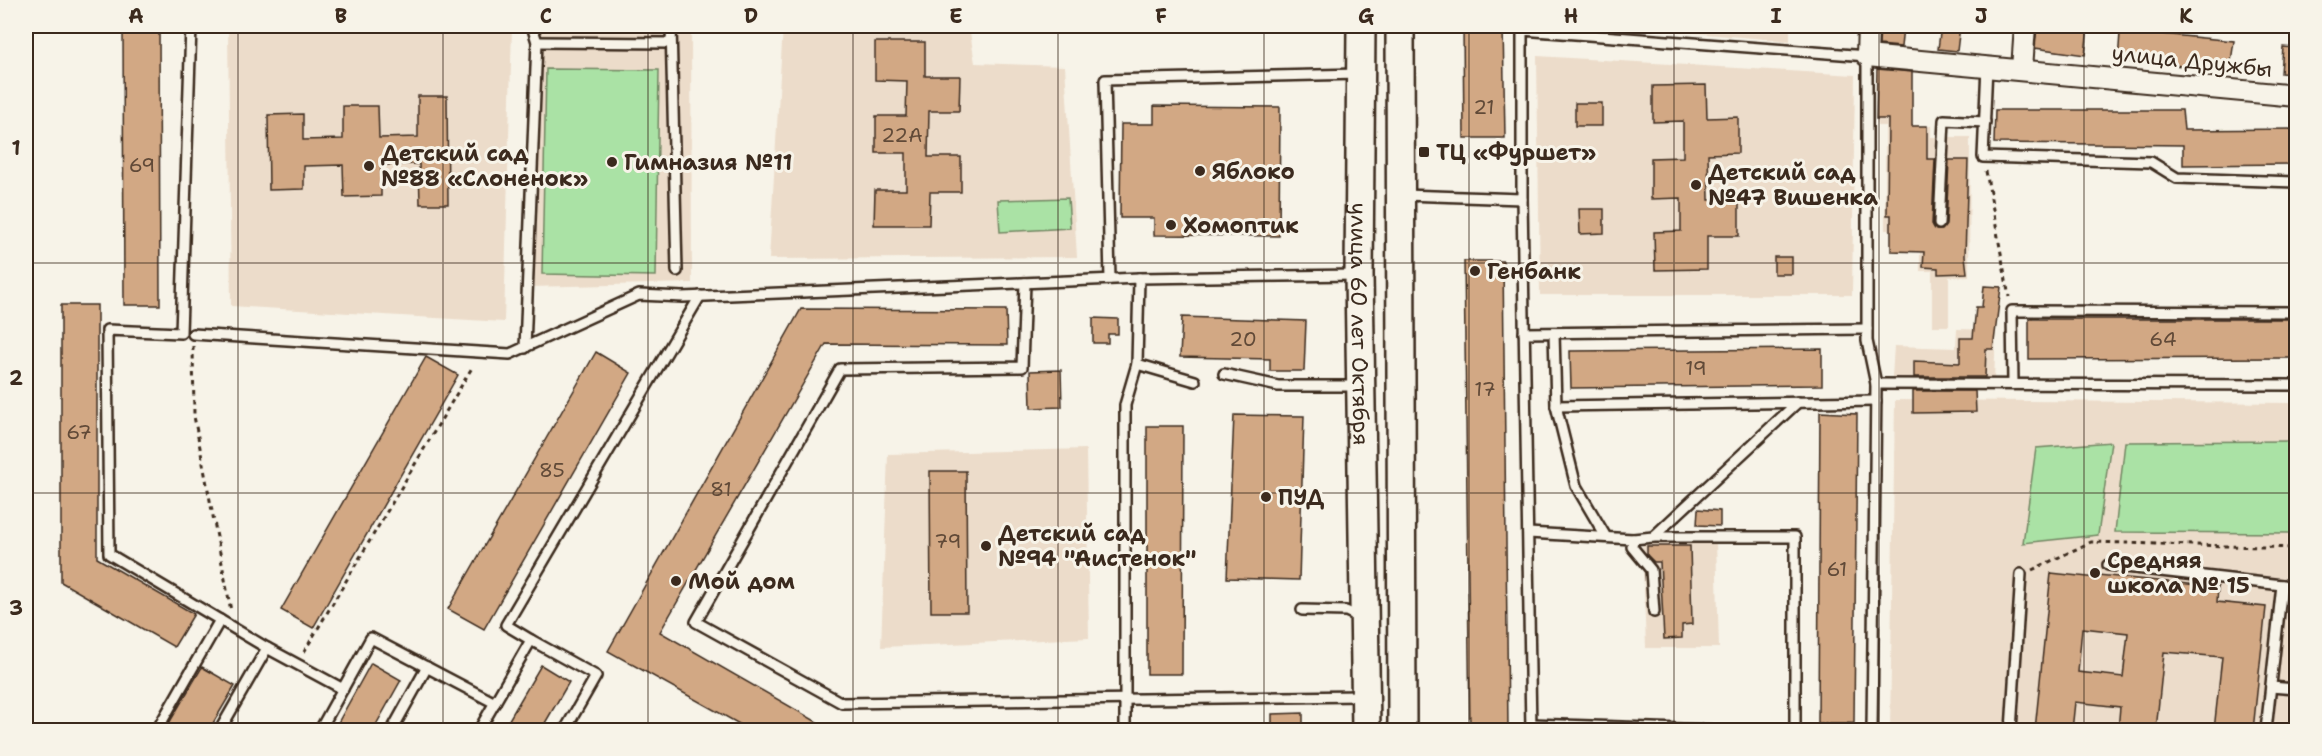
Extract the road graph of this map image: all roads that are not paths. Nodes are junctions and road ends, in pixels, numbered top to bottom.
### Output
1 (191, 26) edge
2 (532, 26) edge
3 (671, 26) edge
4 (1361, 26) edge
5 (1400, 26) edge
6 (1868, 26) edge
7 (2025, 26) edge
8 (1522, 28) edge
9 (537, 42) junction
10 (670, 43) junction
11 (1867, 56) junction
12 (1987, 66) junction
13 (2022, 69) junction
14 (1362, 74) junction
15 (2296, 96) edge
16 (1985, 122) junction
17 (2296, 182) edge
18 (1402, 195) junction
19 (1522, 199) junction
20 (1939, 224) dead end
21 (677, 271) dead end
22 (1359, 275) junction
23 (1139, 278) junction
24 (1110, 279) junction
25 (1025, 283) junction
26 (700, 296) junction
27 (2296, 312) edge
28 (1867, 330) junction
29 (1524, 333) junction
30 (1554, 333) junction
31 (193, 334) road end
32 (525, 348) junction
33 (1137, 364) junction
34 (1224, 374) dead end
35 (1195, 381) dead end
36 (1876, 384) junction
37 (2013, 384) junction
38 (2296, 384) edge
39 (1360, 386) junction
40 (1876, 401) junction
41 (1798, 402) junction
42 (1556, 406) junction
43 (1527, 533) junction
44 (1606, 537) junction
45 (1653, 537) junction
46 (1633, 539) junction
47 (2108, 564) dead end
48 (2021, 574) road end
49 (2282, 585) junction
50 (2296, 588) edge
51 (1302, 610) dead end
52 (1359, 611) junction
53 (1654, 612) dead end
54 (220, 620) junction
55 (531, 640) junction
56 (267, 648) junction
57 (427, 667) junction
58 (2271, 687) junction
59 (343, 689) junction
60 (2296, 689) edge
61 (1365, 696) junction
62 (1124, 699) junction
63 (495, 703) junction
64 (1531, 727) edge
65 (157, 730) edge
66 (220, 730) edge
67 (320, 730) edge
68 (392, 730) edge
69 (479, 730) edge
70 (565, 730) edge
71 (1125, 730) edge
72 (1366, 730) edge
73 (1402, 730) edge
74 (1713, 730) edge
75 (1795, 730) edge
76 (1872, 730) edge
77 (2011, 730) edge
78 (2266, 730) edge

1 - 54 lane
2 - 9 lane
3 - 10 lane
4 - 14 main road, улица 60 лет Октября
5 - 18 main road, улица 60 лет Октября
6 - 11 street
7 - 13 street
8 - 11 lane
8 - 19 lane
9 - 10 lane
9 - 32 lane
10 - 21 lane
11 - 12 street, улица Дружбы
11 - 28 lane
12 - 13 street, улица Дружбы
12 - 16 lane
13 - 15 street, улица Дружбы
14 - 22 main road, улица 60 лет Октября
14 - 24 lane
16 - 17 lane
16 - 20 lane
18 - 19 lane
18 - 73 main road, улица 60 лет Октября
19 - 29 lane
22 - 23 lane
22 - 39 main road, улица 60 лет Октября
23 - 24 lane
23 - 33 lane
24 - 25 lane
25 - 26 lane
25 - 62 lane
26 - 32 lane
26 - 55 lane
27 - 37 lane
28 - 30 lane
28 - 36 lane
29 - 30 lane
29 - 43 lane
30 - 42 lane
31 - 32 lane
33 - 35 lane
33 - 62 lane
34 - 39 lane
36 - 37 lane
36 - 40 lane
37 - 38 lane
39 - 52 main road, улица 60 лет Октября
40 - 41 lane
40 - 76 lane
41 - 42 lane
41 - 45 lane
42 - 44 lane
43 - 44 lane
43 - 64 lane
44 - 46 lane
45 - 46 lane
45 - 75 lane
46 - 53 lane
47 - 49 lane
48 - 77 lane
49 - 50 lane
49 - 58 lane
51 - 52 lane
52 - 61 main road, улица 60 лет Октября
54 - 56 lane
54 - 65 lane
55 - 63 lane
55 - 70 lane
56 - 59 lane
56 - 66 lane
57 - 59 lane
57 - 63 lane
57 - 68 lane
58 - 60 lane
58 - 78 lane
59 - 67 lane
61 - 62 lane
61 - 72 main road, улица 60 лет Октября
62 - 71 lane
63 - 69 lane
64 - 74 lane

